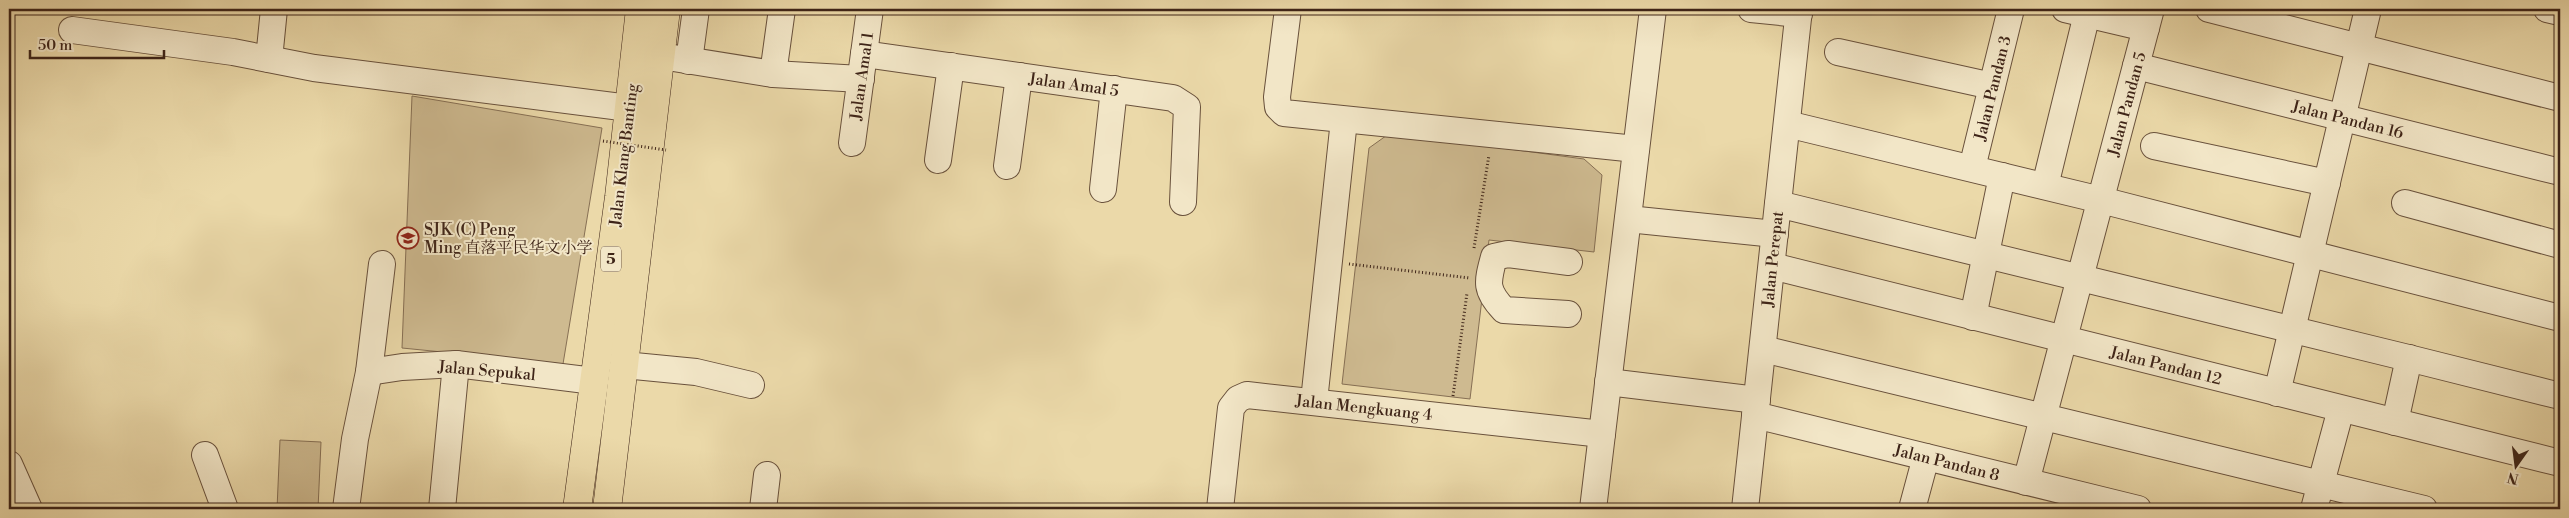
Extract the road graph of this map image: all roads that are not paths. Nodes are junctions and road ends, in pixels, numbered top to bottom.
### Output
1 (274, 9) edge
2 (640, 9) edge
3 (666, 9) edge
4 (696, 9) edge
5 (782, 9) edge
6 (870, 9) edge
7 (1288, 9) edge
8 (1653, 9) edge
9 (1751, 9) edge
10 (2009, 9) edge
11 (2209, 9) edge
12 (2368, 9) edge
13 (2547, 9) edge
14 (1799, 11) edge
15 (2076, 11) edge
16 (2560, 12) edge
17 (2148, 18) edge
18 (72, 30) dead end
19 (2359, 46) junction
20 (1838, 52) dead end
21 (864, 54) junction
22 (661, 56) junction
23 (269, 59) junction
24 (688, 62) junction
25 (951, 66) junction
26 (2136, 66) junction
27 (773, 74) junction
28 (1019, 76) junction
29 (861, 79) junction
30 (1992, 86) junction
31 (1114, 89) junction
32 (2560, 98) edge
33 (629, 108) junction
34 (2342, 118) junction
35 (1344, 120) junction
36 (1787, 124) junction
37 (852, 143) dead end
38 (2154, 146) dead end
39 (1636, 149) junction
40 (938, 160) dead end
41 (1007, 166) dead end
42 (1972, 168) junction
43 (2560, 172) edge
44 (2002, 176) junction
45 (2327, 183) junction
46 (2045, 186) junction
47 (1103, 190) dead end
48 (2101, 200) junction
49 (1183, 202) dead end
50 (2405, 203) dead end
51 (1778, 204) junction
52 (1628, 219) junction
53 (1775, 234) junction
54 (2560, 245) edge
55 (2310, 254) junction
56 (1986, 256) junction
57 (1569, 262) dead end
58 (382, 264) dead end
59 (1772, 266) junction
60 (2080, 279) junction
61 (1568, 314) dead end
62 (1973, 316) junction
63 (2560, 318) edge
64 (2293, 329) junction
65 (2063, 339) junction
66 (1762, 349) junction
67 (2409, 358) junction
68 (456, 364) junction
69 (624, 365) junction
70 (369, 372) junction
71 (594, 381) junction
72 (1608, 382) junction
73 (751, 385) dead end
74 (2278, 393) junction
75 (2560, 396) edge
76 (1314, 401) junction
77 (1756, 408) junction
78 (2341, 409) junction
79 (2043, 417) junction
80 (2395, 422) junction
81 (1602, 434) junction
82 (205, 455) dead end
83 (1926, 457) junction
84 (2560, 463) edge
85 (9, 464) edge
86 (767, 475) dead end
87 (2026, 482) junction
88 (2321, 484) junction
89 (29, 509) edge
90 (225, 509) edge
91 (346, 509) edge
92 (442, 509) edge
93 (577, 509) edge
94 (607, 509) edge
95 (763, 509) edge
96 (1220, 509) edge
97 (1593, 509) edge
98 (1745, 509) edge
99 (1912, 509) edge
100 (2138, 509) edge
101 (2314, 509) edge
102 (2424, 509) edge

1 - 23 street
2 - 33 highway, Jalan Klang Banting / 5
3 - 22 highway, Jalan Klang Banting / 5
4 - 24 street
5 - 27 street
6 - 21 street, Jalan Amal 1
7 - 35 street
8 - 39 street
9 - 14 street
10 - 30 street, Jalan Pandan 3
11 - 19 street
12 - 19 street
13 - 16 street
14 - 36 street, Jalan Perepat
15 - 17 street
15 - 46 street
17 - 26 street, Jalan Pandan 5
18 - 23 street
19 - 32 street
19 - 34 street
20 - 30 street
21 - 25 street, Jalan Amal 5
21 - 29 street, Jalan Amal 1
22 - 24 street
22 - 69 highway, Jalan Klang Banting / 5
23 - 33 street
24 - 27 street
25 - 28 street, Jalan Amal 5
25 - 40 street
26 - 34 street, Jalan Pandan 16
26 - 48 street, Jalan Pandan 5
27 - 29 street
28 - 31 street, Jalan Amal 5
28 - 41 street
29 - 37 street, Jalan Amal 1
30 - 42 street, Jalan Pandan 3
31 - 47 street
31 - 49 street, Jalan Amal 5
33 - 71 highway, Jalan Klang Banting / 5
34 - 43 street, Jalan Pandan 16
34 - 45 street
35 - 39 street
35 - 76 street
36 - 42 street
36 - 51 street, Jalan Perepat
38 - 45 street
39 - 52 street
42 - 44 street
44 - 46 street
44 - 56 street
45 - 55 street
46 - 48 street
48 - 55 street
48 - 60 street, Jalan Pandan 5
50 - 54 street
51 - 53 street, Jalan Perepat
51 - 56 street
52 - 53 street
52 - 72 street
53 - 59 street, Jalan Perepat
55 - 63 street
55 - 64 street
56 - 60 street
56 - 62 street
57 - 61 street
58 - 70 street
59 - 62 street, Jalan Pandan 12
59 - 66 street, Jalan Perepat
60 - 64 street
60 - 65 street, Jalan Pandan 5
62 - 65 street, Jalan Pandan 12
64 - 67 street
64 - 74 street
65 - 74 street, Jalan Pandan 12
65 - 79 street, Jalan Pandan 5
66 - 77 street, Jalan Perepat
66 - 79 street
67 - 75 street
67 - 80 street
68 - 70 street, Jalan Sepukal
68 - 71 street, Jalan Sepukal
68 - 92 street
69 - 73 street
69 - 94 highway, Jalan Klang Banting / 5
70 - 91 street
71 - 93 highway, Jalan Klang Banting / 5
72 - 77 street, Jalan Pandan 8
72 - 81 street
74 - 78 street, Jalan Pandan 12
76 - 81 street, Jalan Mengkuang 4
76 - 96 street, Jalan Mengkuang 4
77 - 83 street, Jalan Pandan 8
77 - 98 street, Jalan Perepat
78 - 80 street, Jalan Pandan 12
78 - 88 street
79 - 87 street, Jalan Pandan 5
79 - 88 street
80 - 84 street, Jalan Pandan 12
81 - 97 street
82 - 90 street
83 - 87 street, Jalan Pandan 8
83 - 99 street
85 - 89 street
86 - 95 street
87 - 100 street, Jalan Pandan 8
88 - 101 street
88 - 102 street

